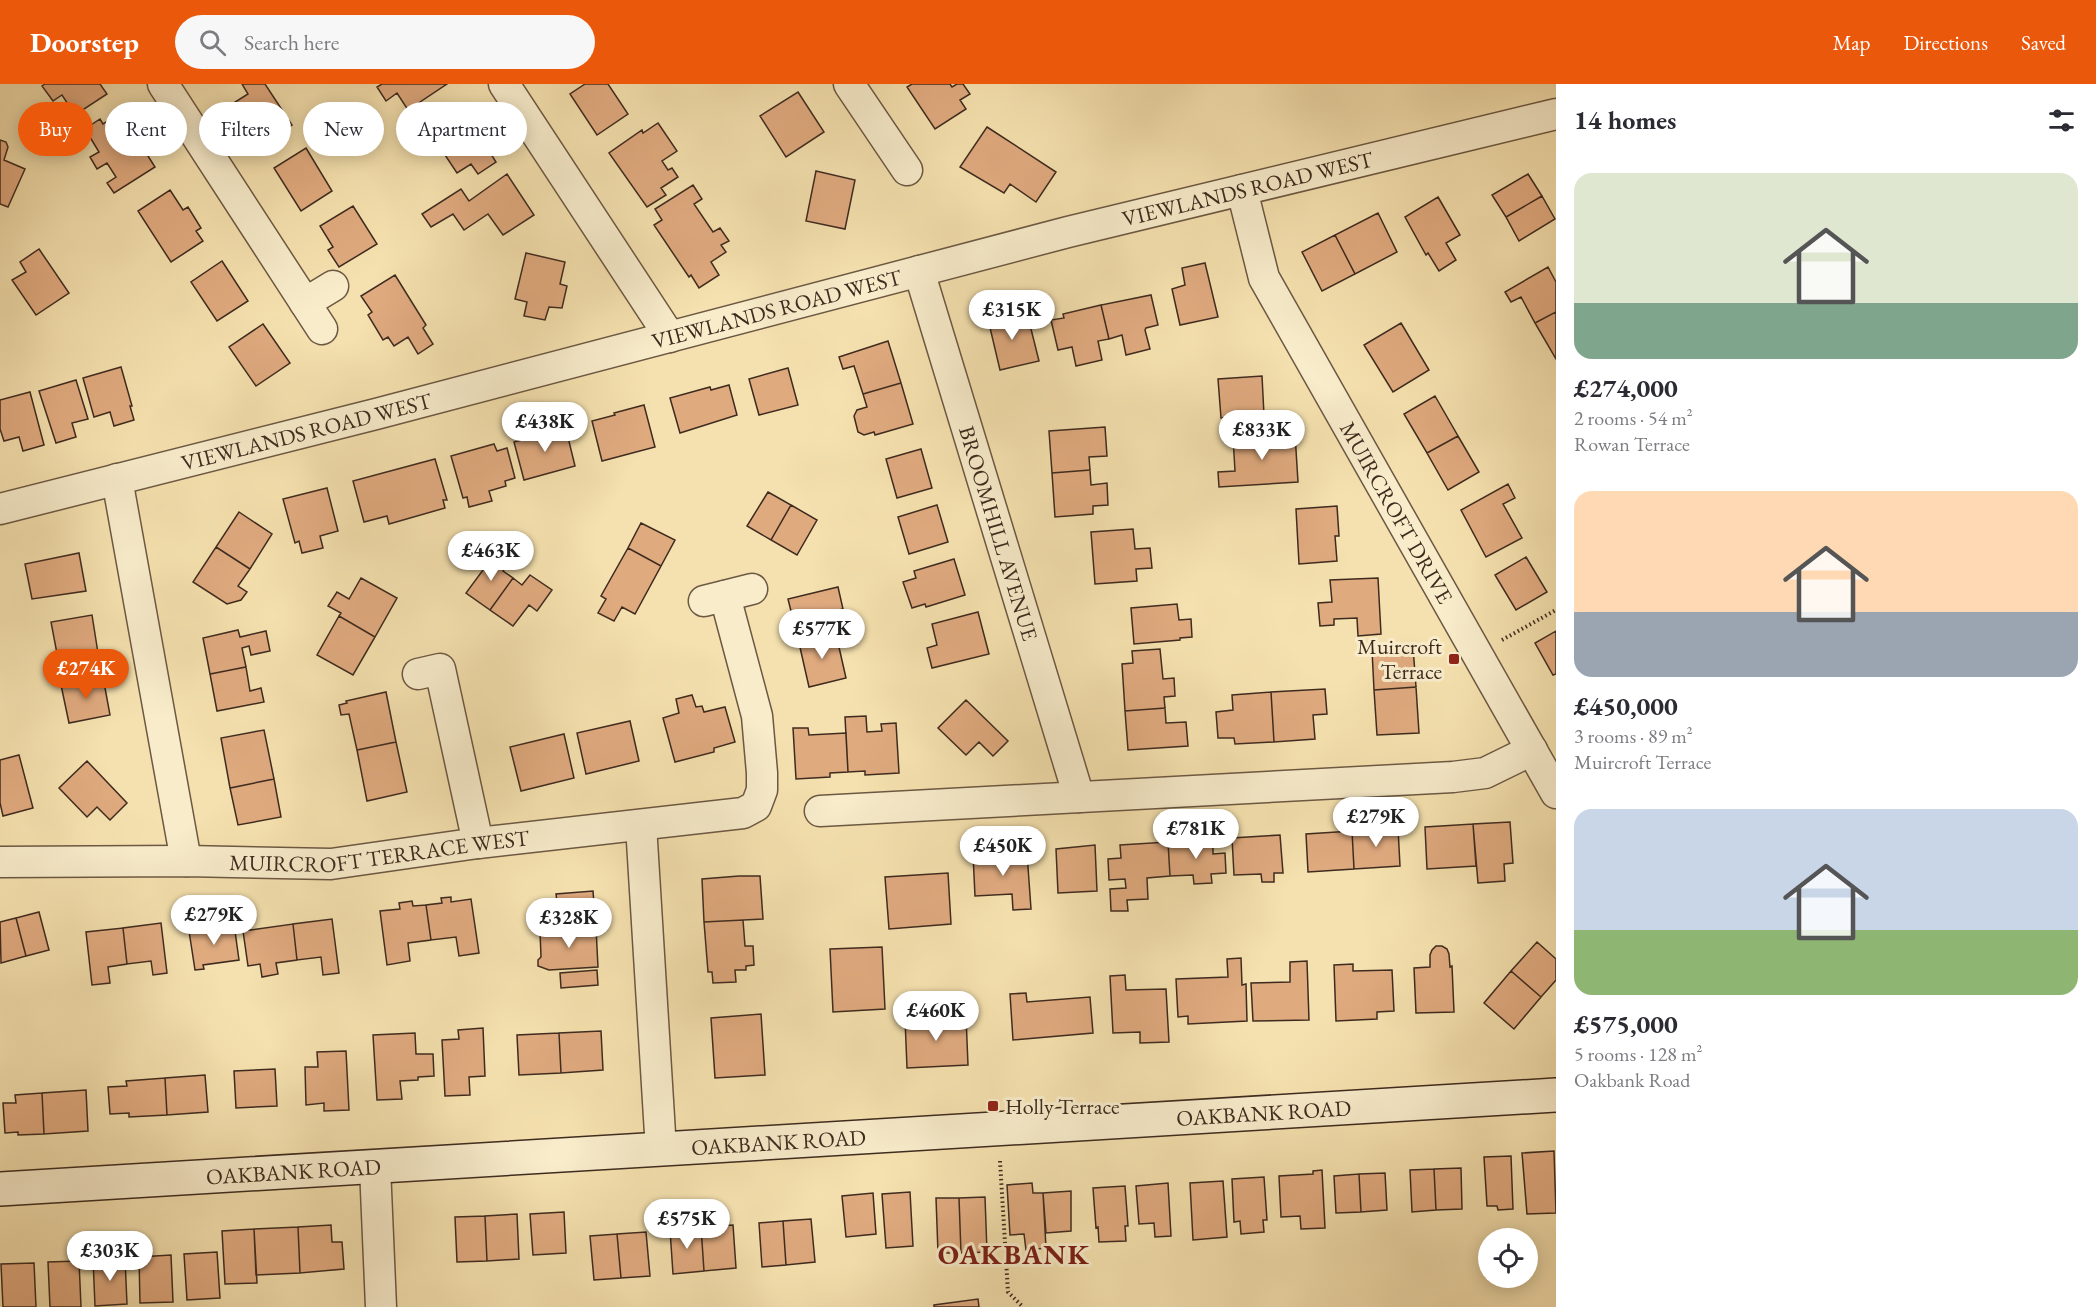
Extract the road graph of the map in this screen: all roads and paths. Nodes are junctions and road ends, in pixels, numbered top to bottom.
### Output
1 (163, 84) edge
2 (504, 84) edge
3 (849, 84) edge
4 (1556, 115) edge
5 (907, 170) dead end
6 (1242, 190) junction
7 (919, 271) junction
8 (333, 286) dead end
9 (305, 303) junction
10 (322, 329) dead end
11 (670, 337) junction
12 (117, 479) junction
13 (0, 509) edge
14 (727, 595) dead end
15 (1556, 610) edge
16 (1477, 654) junction
17 (439, 669) dead end
18 (1532, 750) junction
19 (1556, 793) edge
20 (1079, 797) junction
21 (820, 811) dead end
22 (641, 825) junction
23 (478, 843) junction
24 (186, 861) junction
25 (0, 862) edge
26 (1556, 1095) edge
27 (998, 1129) junction
28 (661, 1150) junction
29 (375, 1167) junction
30 (0, 1189) edge
31 (381, 1307) edge
32 (1023, 1307) edge

1 - 9 street
2 - 11 street
3 - 5 street
4 - 6 street, VIEWLANDS ROAD WEST
6 - 7 street, VIEWLANDS ROAD WEST
6 - 16 street, MUIRCROFT DRIVE
7 - 11 street, VIEWLANDS ROAD WEST
7 - 20 street, BROOMHILL AVENUE
8 - 9 street
9 - 10 street
11 - 12 street, VIEWLANDS ROAD WEST
12 - 13 street, VIEWLANDS ROAD WEST
12 - 24 street
14 - 22 street, MUIRCROFT TERRACE WEST
15 - 16 path
16 - 18 street, MUIRCROFT DRIVE
17 - 23 street
18 - 19 street, MUIRCROFT DRIVE
18 - 20 street
20 - 21 street
22 - 23 street, MUIRCROFT TERRACE WEST
22 - 28 street
23 - 24 street, MUIRCROFT TERRACE WEST
24 - 25 street, MUIRCROFT TERRACE WEST
26 - 27 street, OAKBANK ROAD
27 - 28 street, OAKBANK ROAD
27 - 32 path
28 - 29 street, OAKBANK ROAD
29 - 30 street, OAKBANK ROAD
29 - 31 street

